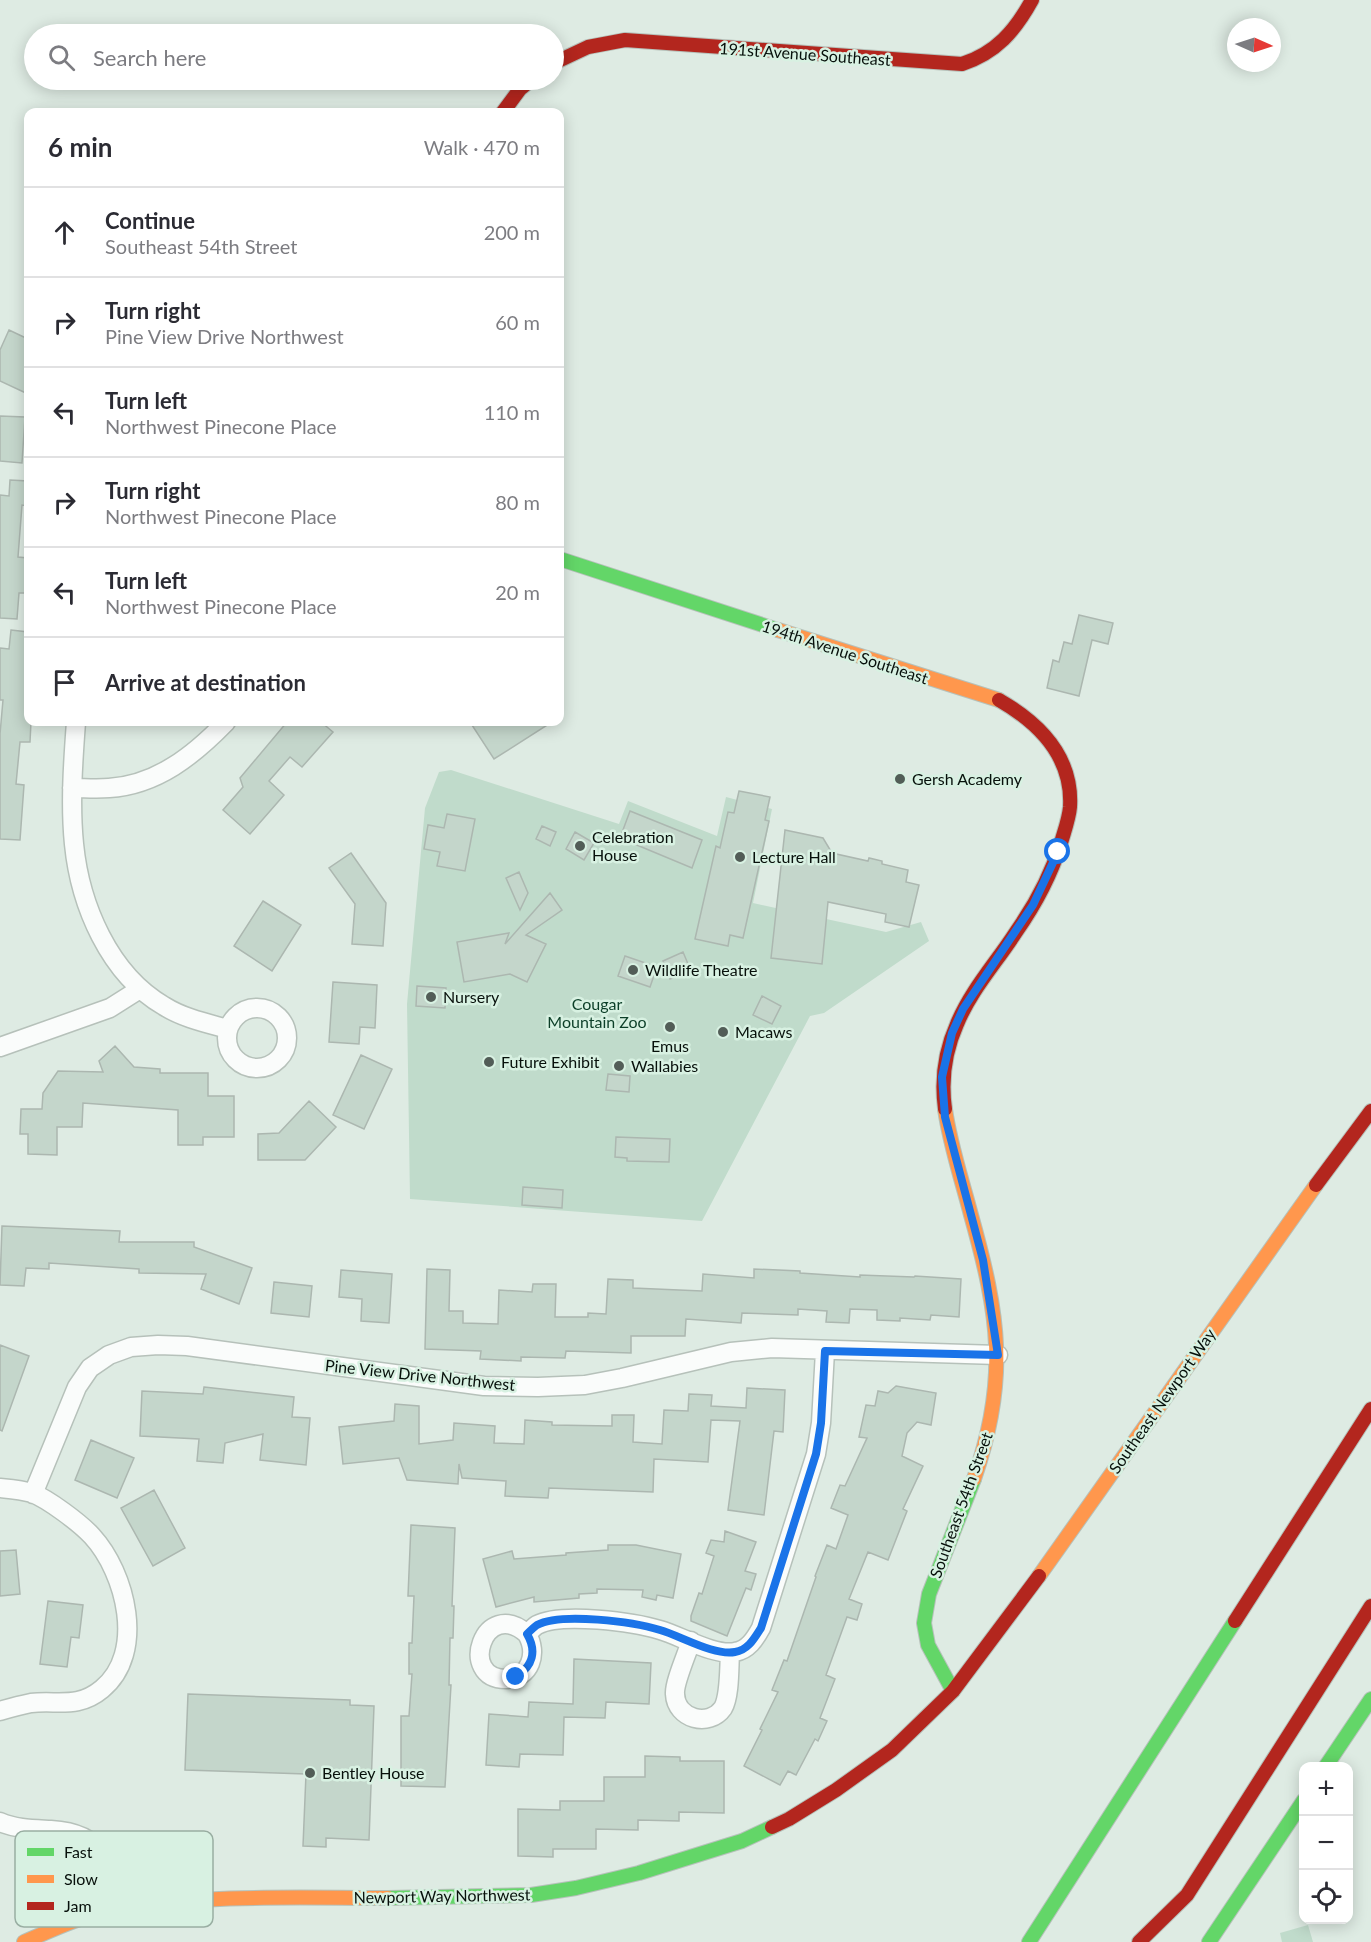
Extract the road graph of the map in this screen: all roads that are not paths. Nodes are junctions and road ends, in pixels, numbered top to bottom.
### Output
1 (1032, 0) edge
2 (564, 58) edge
3 (519, 90) edge
4 (506, 108) edge
5 (564, 560) edge
6 (76, 726) edge
7 (222, 726) edge
8 (72, 788) junction
9 (1070, 809) joint
10 (140, 989) junction
11 (228, 1029) dead end
12 (0, 1047) edge
13 (1371, 1111) edge
14 (825, 1351) junction
15 (998, 1355) junction
16 (1371, 1409) edge
17 (0, 1488) edge
18 (33, 1494) junction
19 (1371, 1606) edge
20 (527, 1634) dead end
21 (691, 1641) junction
22 (730, 1653) junction
23 (953, 1691) junction
24 (1371, 1699) edge
25 (0, 1711) edge
26 (1329, 1762) edge
27 (1299, 1807) edge
28 (0, 1822) edge
29 (68, 1831) edge
30 (213, 1900) edge
31 (59, 1927) edge
32 (24, 1942) edge
33 (1029, 1942) edge
34 (1139, 1942) edge
35 (1209, 1942) edge

1 - 2 main road, 191st Avenue Southeast
3 - 4 main road
5 - 9 main road, 194th Avenue Southeast
6 - 8 street
7 - 8 street
8 - 10 street
9 - 15 main road, Southeast 54th Street
10 - 11 street
10 - 12 street
13 - 23 main road, Southeast Newport Way
14 - 15 street, Pine View Drive Northwest
14 - 18 street, Pine View Drive Northwest
14 - 22 street
15 - 23 main road, Southeast 54th Street
16 - 33 main road
17 - 18 street
18 - 25 street
19 - 34 main road
20 - 21 street
21 - 22 street
21 - 22 street
23 - 30 main road, Newport Way Northwest
24 - 26 main road
27 - 35 main road
28 - 29 street
31 - 32 main road, Newport Way Northwest

